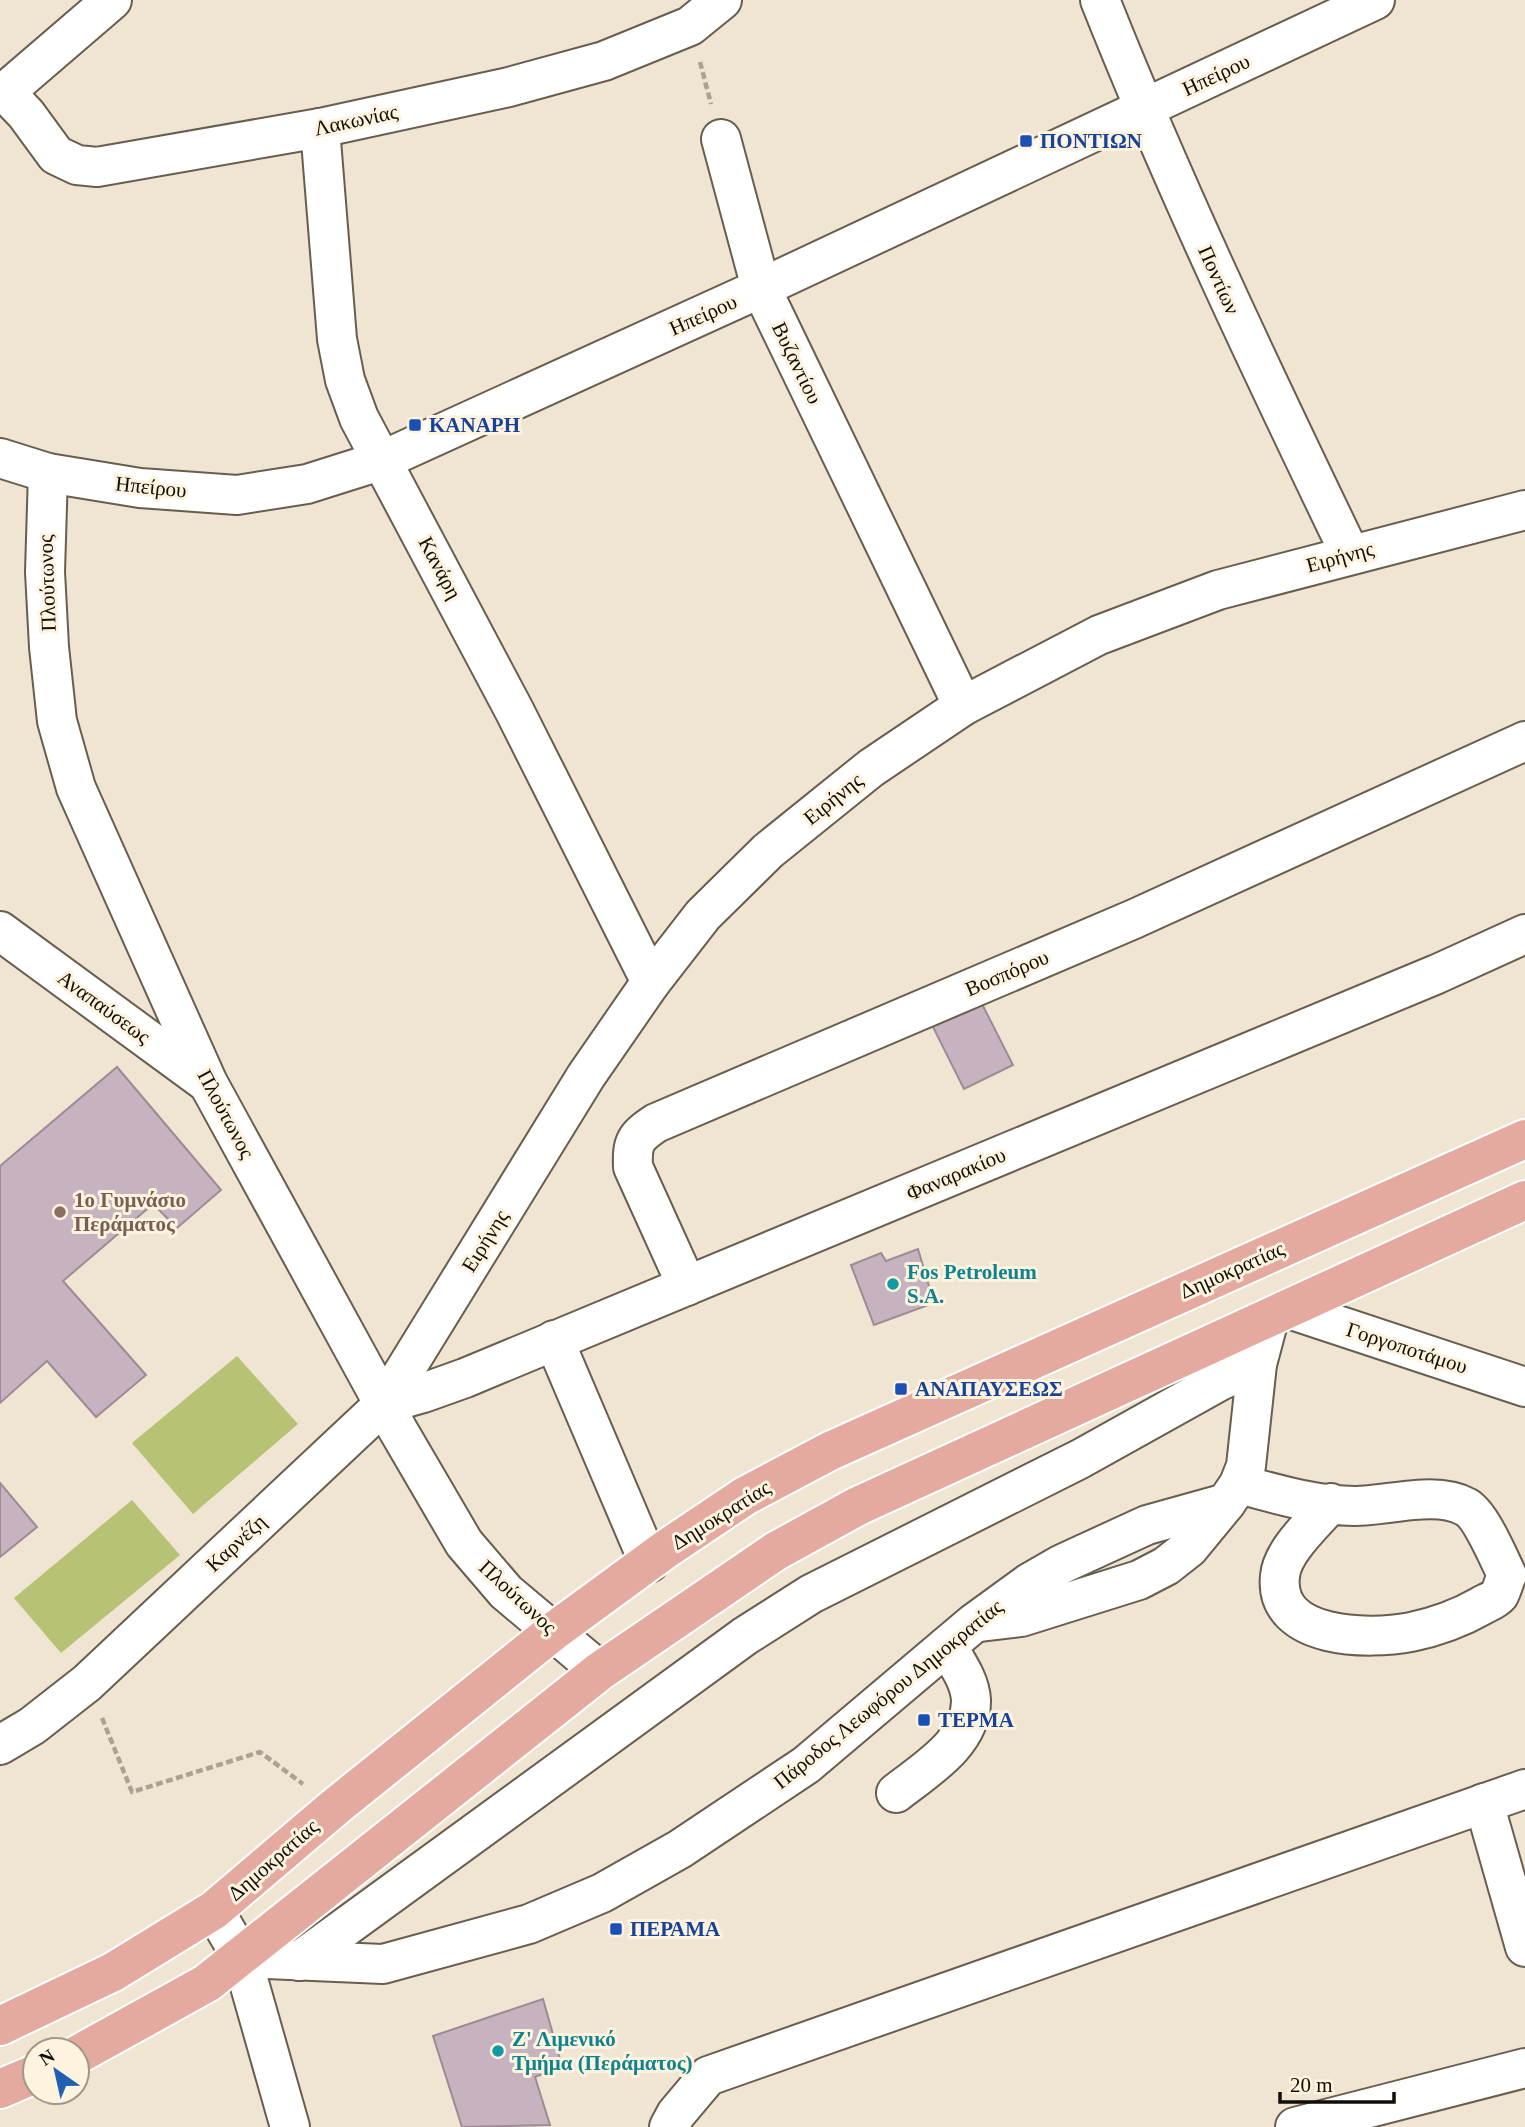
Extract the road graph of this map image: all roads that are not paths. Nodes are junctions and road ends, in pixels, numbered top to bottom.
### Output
1 (112, 0) edge
2 (722, 0) edge
3 (1100, 0) edge
4 (1375, 0) edge
5 (687, 13) edge
6 (2, 81) edge
7 (1143, 109) junction
8 (320, 128) junction
9 (721, 139) road end
10 (761, 288) junction
11 (0, 458) edge
12 (383, 460) junction
13 (48, 473) junction
14 (1525, 510) edge
15 (1350, 554) junction
16 (963, 706) junction
17 (1525, 741) edge
18 (0, 932) edge
19 (1525, 934) edge
20 (651, 982) junction
21 (208, 1083) junction
22 (1525, 1139) edge
23 (1525, 1200) edge
24 (687, 1286) junction
25 (1279, 1314) junction
26 (554, 1340) junction
27 (1257, 1364) junction
28 (1525, 1387) edge
29 (384, 1404) junction
30 (1232, 1494) junction
31 (1331, 1503) junction
32 (649, 1563) junction
33 (554, 1631) junction
34 (960, 1634) junction
35 (600, 1671) junction
36 (0, 1745) edge
37 (1525, 1789) edge
38 (895, 1793) dead end
39 (1484, 1803) junction
40 (214, 1910) junction
41 (1525, 1947) edge
42 (242, 1958) junction
43 (299, 1961) junction
44 (0, 2026) edge
45 (91, 2047) edge
46 (1525, 2068) edge
47 (21, 2080) edge
48 (0, 2089) edge
49 (290, 2127) edge
50 (669, 2127) edge
51 (1295, 2127) edge

1 - 6 street
2 - 5 street, Λακωνίας
3 - 7 street, Ποντίων
4 - 7 street, Ηπείρου
5 - 8 street, Λακωνίας
6 - 8 street, Λακωνίας
7 - 10 street, Ηπείρου
7 - 15 street, Ποντίων
8 - 12 street, Κανάρη
9 - 10 street, Βυζαντίου
10 - 12 street, Ηπείρου
10 - 16 street, Βυζαντίου
11 - 13 street, Ηπείρου
12 - 13 street, Ηπείρου
12 - 20 street, Κανάρη
13 - 21 street, Πλούτωνος
14 - 15 street, Ειρήνης
15 - 16 street, Ειρήνης
16 - 20 street, Ειρήνης
17 - 24 street, Βοσπόρου
18 - 21 street, Αναπαύσεως
19 - 24 street, Φαναρακίου
20 - 29 street, Ειρήνης
21 - 29 street, Πλούτωνος
22 - 32 main road, Δημοκρατίας
23 - 25 main road
24 - 26 street, Φαναρακίου
25 - 27 street
25 - 28 street, Γοργοποτάμου
25 - 35 main road
26 - 29 street, Φαναρακίου
26 - 32 street
27 - 30 street
27 - 43 street
29 - 33 street, Πλούτωνος
29 - 36 street, Καρνέζη
30 - 31 street
30 - 34 street, Πάροδος Λεωφόρου Δημοκρατίας
31 - 31 street
32 - 33 main road, Δημοκρατίας
33 - 35 street, Πλούτωνος
33 - 40 main road, Δημοκρατίας
34 - 38 street
34 - 43 street, Πάροδος Λεωφόρου Δημοκρατίας
35 - 42 main road
37 - 39 street
39 - 41 street
39 - 50 street
40 - 42 street
40 - 44 main road, Δημοκρατίας
42 - 43 street, Πάροδος Λεωφόρου Δημοκρατίας
42 - 45 main road
42 - 49 street
46 - 51 street
47 - 48 main road

